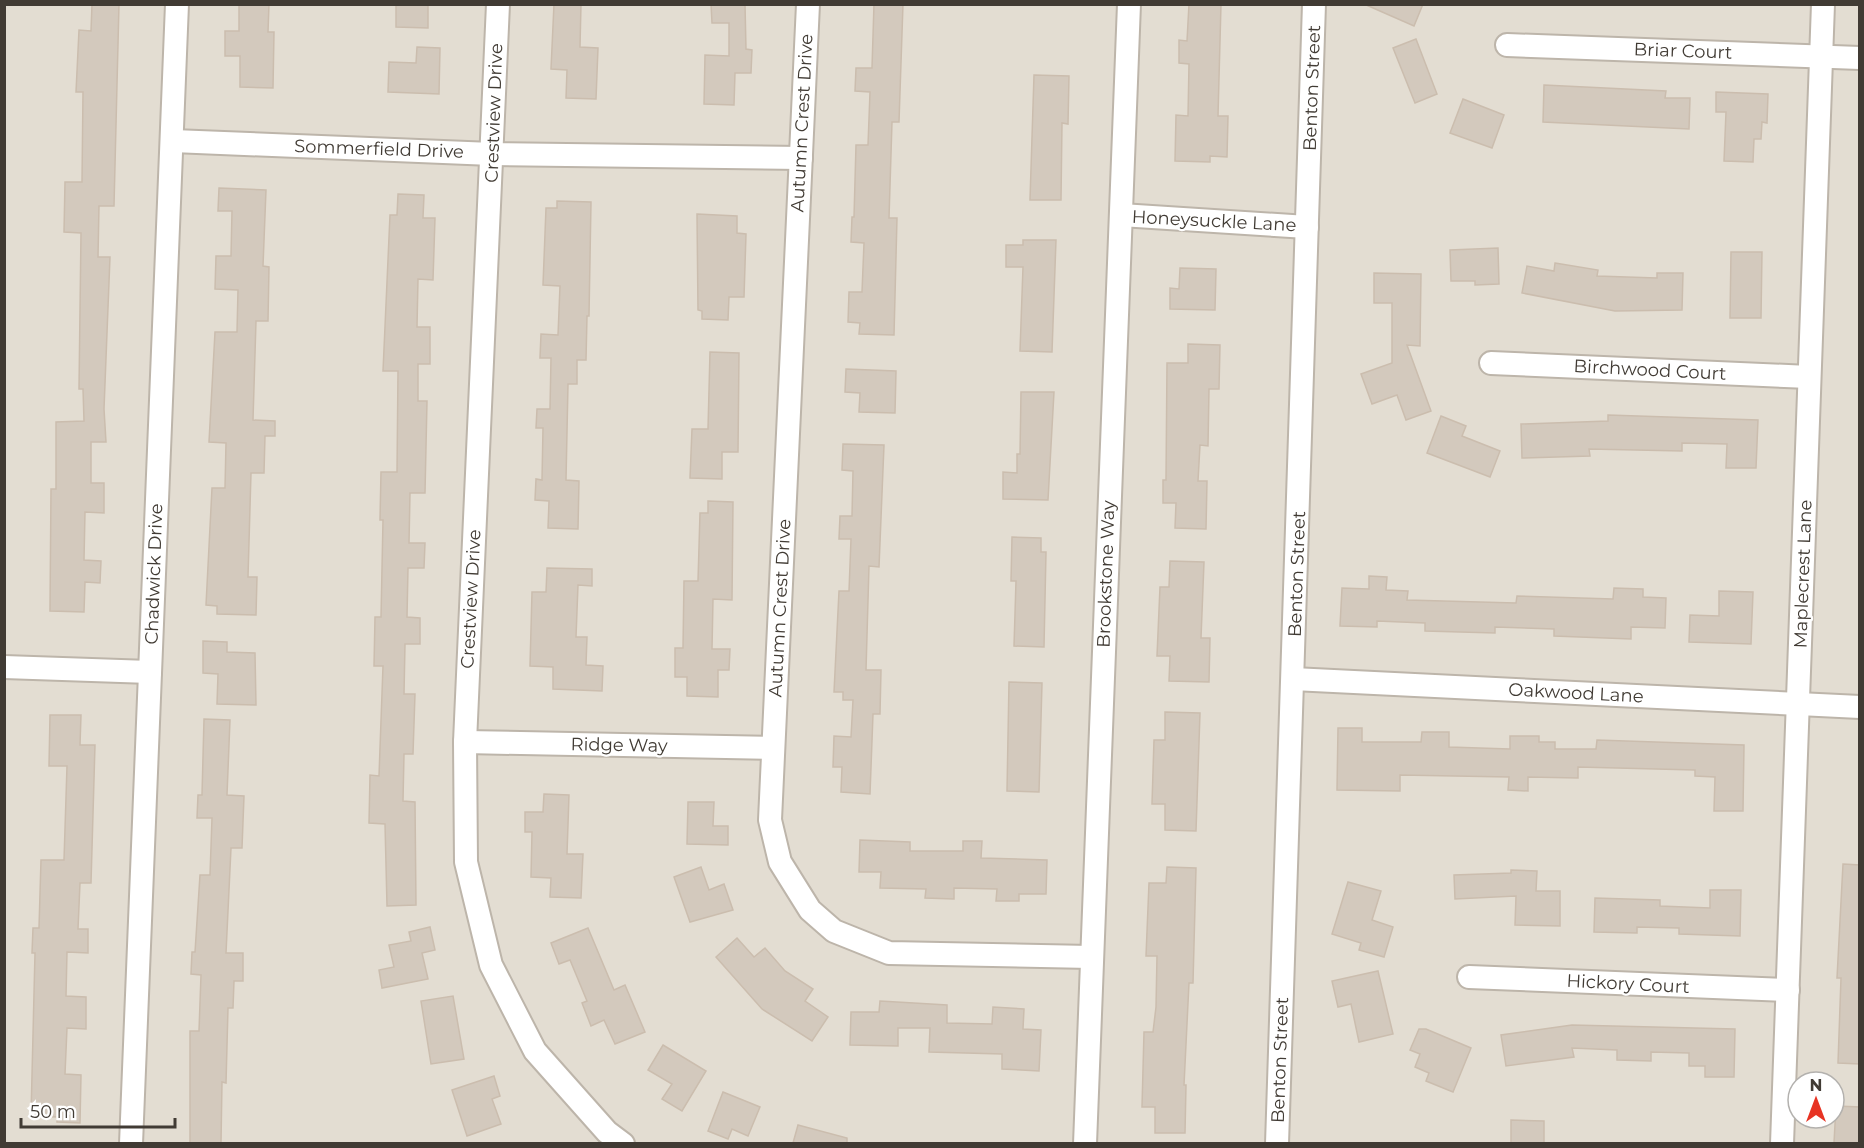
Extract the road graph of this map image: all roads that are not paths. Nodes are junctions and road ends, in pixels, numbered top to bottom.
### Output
1 (177, 4) edge
2 (498, 4) edge
3 (808, 4) edge
4 (1129, 4) edge
5 (1314, 4) edge
6 (1823, 4) edge
7 (1507, 45) dead end
8 (1821, 56) junction
9 (1860, 58) edge
10 (173, 141) junction
11 (492, 154) junction
12 (801, 158) junction
13 (1121, 215) junction
14 (1307, 227) junction
15 (1491, 363) dead end
16 (1809, 377) junction
17 (4, 667) edge
18 (150, 672) junction
19 (1293, 679) junction
20 (1798, 704) junction
21 (1860, 707) edge
22 (465, 742) junction
23 (773, 748) junction
24 (1091, 957) junction
25 (1469, 977) dead end
26 (1788, 990) junction
27 (610, 1140) edge
28 (131, 1143) edge
29 (1085, 1143) edge
30 (1277, 1143) edge
31 (1782, 1143) edge

1 - 10 street, Chadwick Drive
2 - 11 street, Crestview Drive
3 - 12 street, Autumn Crest Drive
4 - 13 street, Brookstone Way
5 - 14 street, Benton Street
6 - 8 street, Maplecrest Lane
7 - 8 street, Briar Court
8 - 9 street, Briar Court
8 - 16 street, Maplecrest Lane
10 - 11 street, Sommerfield Drive
10 - 18 street, Chadwick Drive
11 - 12 street, Sommerfield Drive
11 - 22 street, Crestview Drive
12 - 23 street, Autumn Crest Drive
13 - 14 street, Honeysuckle Lane
13 - 24 street, Brookstone Way
14 - 19 street, Benton Street
15 - 16 street, Birchwood Court
16 - 20 street, Maplecrest Lane
17 - 18 street
18 - 28 street, Chadwick Drive
19 - 20 street, Oakwood Lane
19 - 30 street, Benton Street
20 - 21 street, Oakwood Lane
20 - 26 street, Maplecrest Lane
22 - 23 street, Ridge Way
22 - 27 street, Crestview Drive
23 - 24 street, Autumn Crest Drive
24 - 29 street, Brookstone Way
25 - 26 street, Hickory Court
26 - 31 street, Maplecrest Lane

